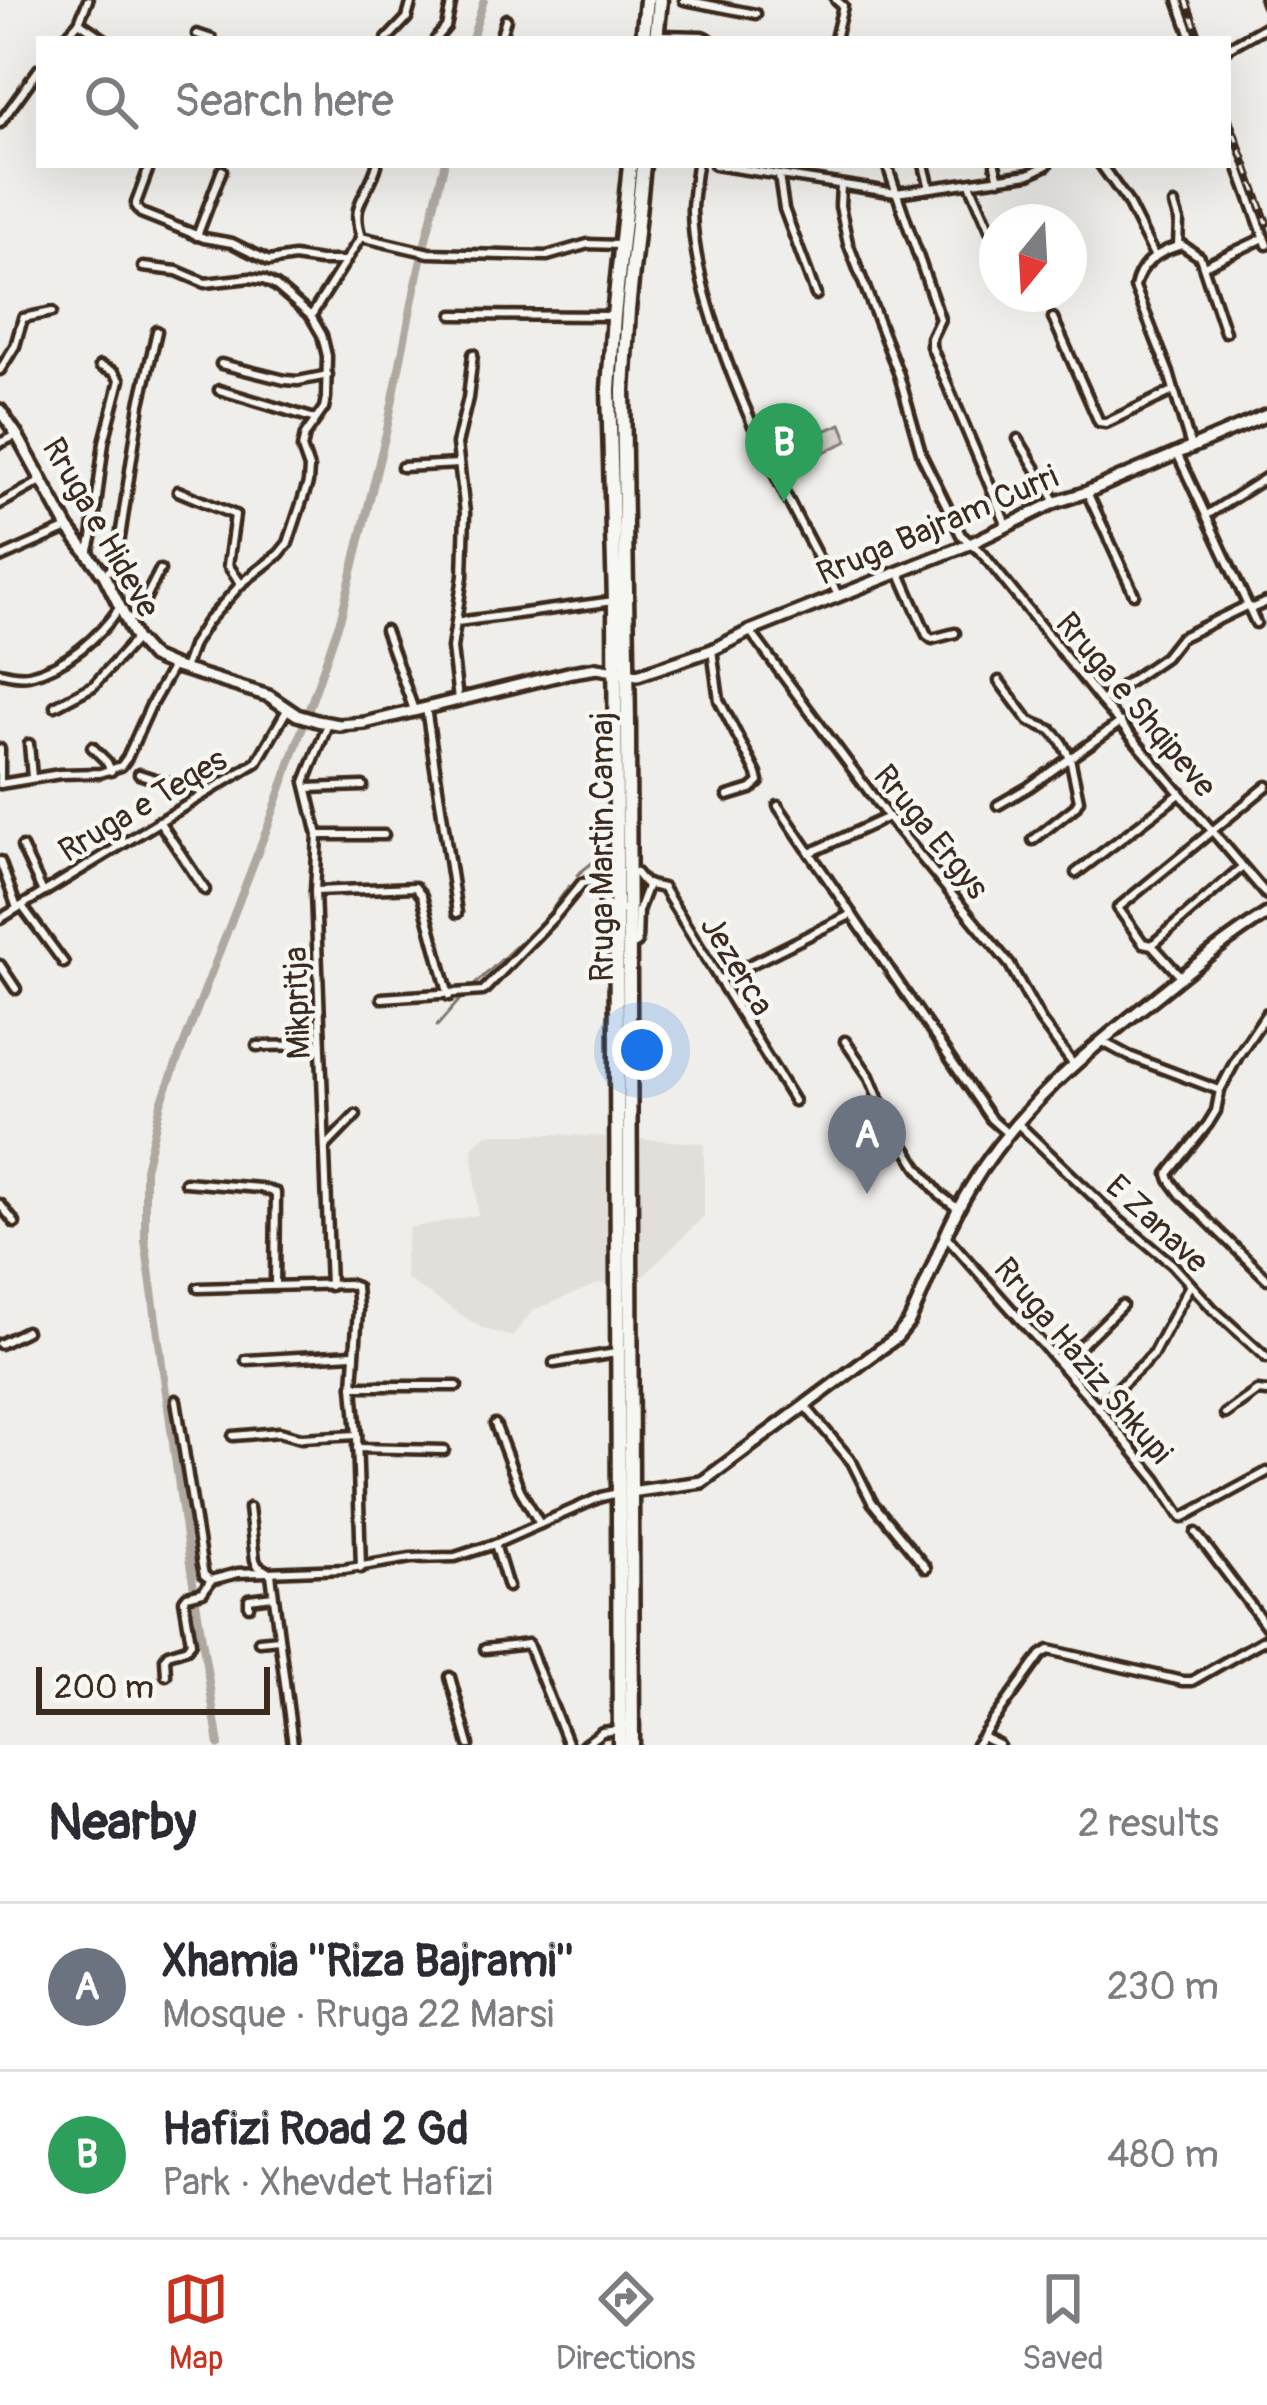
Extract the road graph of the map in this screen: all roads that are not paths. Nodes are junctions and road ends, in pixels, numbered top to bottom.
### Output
1 (88, 0) edge
2 (412, 0) edge
3 (452, 0) edge
4 (647, 0) edge
5 (660, 0) edge
6 (684, 0) edge
7 (836, 0) edge
8 (1178, 0) edge
9 (756, 14) dead end
10 (506, 19) dead end
11 (79, 22) junction
12 (1267, 26) edge
13 (197, 34) dead end
14 (67, 36) edge
15 (100, 36) edge
16 (203, 36) edge
17 (390, 36) edge
18 (438, 36) edge
19 (501, 36) edge
20 (652, 36) edge
21 (652, 36) edge
22 (837, 36) edge
23 (1191, 36) edge
24 (1231, 46) edge
25 (36, 73) edge
26 (0, 123) edge
27 (1231, 146) edge
28 (149, 168) edge
29 (376, 168) edge
30 (630, 168) edge
31 (643, 168) edge
32 (697, 168) edge
33 (732, 168) edge
34 (888, 168) edge
35 (924, 168) edge
36 (996, 168) edge
37 (1041, 168) edge
38 (1103, 168) edge
39 (222, 170) dead end
40 (779, 176) junction
41 (1000, 179) junction
42 (970, 184) junction
43 (841, 185) junction
44 (930, 188) junction
45 (896, 194) junction
46 (979, 205) edge
47 (1174, 205) dead end
48 (197, 236) junction
49 (361, 237) junction
50 (1266, 242) edge
51 (622, 246) junction
52 (1178, 246) junction
53 (1154, 256) junction
54 (346, 261) junction
55 (1204, 266) junction
56 (142, 267) dead end
57 (816, 296) dead end
58 (52, 312) dead end
59 (311, 316) junction
60 (453, 316) dead end
61 (614, 316) junction
62 (1053, 318) dead end
63 (157, 331) dead end
64 (1225, 332) dead end
65 (473, 354) dead end
66 (221, 364) dead end
67 (100, 366) dead end
68 (0, 370) edge
69 (328, 375) junction
70 (219, 390) dead end
71 (1173, 391) junction
72 (0, 410) edge
73 (1267, 415) edge
74 (315, 419) junction
75 (17, 435) junction
76 (1018, 440) dead end
77 (0, 443) edge
78 (1191, 447) junction
79 (1177, 453) junction
80 (459, 464) junction
81 (402, 467) dead end
82 (1267, 477) edge
83 (43, 480) junction
84 (178, 491) dead end
85 (1087, 491) junction
86 (1056, 502) junction
87 (0, 504) edge
88 (1207, 515) junction
89 (1006, 524) junction
90 (68, 528) junction
91 (972, 543) junction
92 (88, 554) junction
93 (0, 558) edge
94 (160, 570) dead end
95 (899, 571) junction
96 (104, 575) junction
97 (241, 584) junction
98 (1134, 594) dead end
99 (838, 595) junction
100 (615, 601) junction
101 (1267, 602) edge
102 (1246, 606) junction
103 (120, 607) junction
104 (126, 620) junction
105 (458, 622) junction
106 (1256, 622) dead end
107 (385, 630) dead end
108 (749, 631) junction
109 (955, 633) dead end
110 (136, 639) junction
111 (712, 650) junction
112 (179, 668) junction
113 (0, 672) edge
114 (620, 672) junction
115 (999, 680) dead end
116 (458, 700) junction
117 (1101, 701) junction
118 (56, 706) dead end
119 (420, 709) junction
120 (292, 712) junction
121 (1121, 722) junction
122 (322, 723) junction
123 (29, 744) dead end
124 (92, 747) dead end
125 (0, 748) edge
126 (1070, 758) junction
127 (111, 772) junction
128 (139, 774) dead end
129 (32, 778) junction
130 (0, 784) edge
131 (363, 786) dead end
132 (1267, 786) edge
133 (307, 788) junction
134 (203, 793) junction
135 (1181, 794) junction
136 (728, 796) dead end
137 (998, 805) dead end
138 (778, 806) dead end
139 (888, 817) junction
140 (159, 821) junction
141 (1211, 830) junction
142 (318, 835) junction
143 (384, 835) dead end
144 (1034, 840) dead end
145 (22, 847) dead end
146 (810, 853) junction
147 (0, 861) edge
148 (1242, 867) junction
149 (628, 871) junction
150 (1076, 873) dead end
151 (648, 884) junction
152 (205, 890) dead end
153 (43, 892) junction
154 (315, 892) junction
155 (1267, 895) edge
156 (19, 907) junction
157 (615, 911) junction
158 (458, 913) dead end
159 (852, 914) junction
160 (1267, 914) edge
161 (0, 919) edge
162 (1152, 945) junction
163 (628, 948) junction
164 (64, 963) dead end
165 (0, 965) edge
166 (1181, 976) junction
167 (719, 980) junction
168 (16, 989) dead end
169 (449, 995) junction
170 (382, 998) dead end
171 (1267, 1013) edge
172 (845, 1041) dead end
173 (1101, 1041) junction
174 (321, 1045) junction
175 (257, 1046) dead end
176 (1073, 1064) junction
177 (1220, 1090) junction
178 (794, 1101) dead end
179 (356, 1114) dead end
180 (1016, 1123) junction
181 (1008, 1134) junction
182 (326, 1146) junction
183 (185, 1182) dead end
184 (0, 1204) edge
185 (958, 1208) junction
186 (15, 1223) dead end
187 (946, 1236) junction
188 (1267, 1280) edge
189 (275, 1285) junction
190 (1190, 1285) junction
191 (330, 1286) junction
192 (198, 1288) dead end
193 (1122, 1305) dead end
194 (26, 1331) dead end
195 (0, 1344) edge
196 (616, 1353) junction
197 (353, 1354) junction
198 (1267, 1358) edge
199 (246, 1360) dead end
200 (554, 1363) dead end
201 (1060, 1364) junction
202 (353, 1386) junction
203 (457, 1386) dead end
204 (1267, 1392) edge
205 (176, 1400) dead end
206 (805, 1406) junction
207 (1098, 1407) junction
208 (1225, 1414) dead end
209 (496, 1424) dead end
210 (358, 1435) junction
211 (233, 1436) dead end
212 (357, 1448) junction
213 (444, 1450) dead end
214 (1267, 1472) edge
215 (624, 1492) junction
216 (249, 1508) dead end
217 (540, 1524) junction
218 (1196, 1533) dead end
219 (495, 1544) junction
220 (361, 1568) junction
221 (926, 1568) dead end
222 (271, 1574) junction
223 (211, 1580) junction
224 (508, 1587) dead end
225 (273, 1596) junction
226 (249, 1606) dead end
227 (1267, 1627) edge
228 (1267, 1638) edge
229 (279, 1639) junction
230 (259, 1641) dead end
231 (485, 1649) dead end
232 (166, 1675) dead end
233 (450, 1677) dead end
234 (620, 1738) edge
235 (979, 1741) edge
236 (293, 1745) edge
237 (470, 1745) edge
238 (568, 1745) edge
239 (584, 1745) edge
240 (632, 1745) edge
241 (999, 1745) edge

1 - 11 street
2 - 17 street
3 - 18 street
4 - 20 highway
5 - 21 highway
6 - 9 street
7 - 22 street
8 - 23 street
10 - 19 street
11 - 14 street
11 - 15 street
12 - 24 street
13 - 16 street
25 - 26 street
27 - 50 street
28 - 48 street
29 - 49 street
30 - 51 highway, Rruga Martin Camaj
31 - 114 highway, Rruga Martin Camaj
32 - 99 street
33 - 40 street
34 - 45 street
35 - 44 street
36 - 41 street
37 - 41 street
38 - 53 street
39 - 48 street
40 - 43 street
40 - 57 street
41 - 42 street
42 - 44 street
42 - 46 street
43 - 45 street
43 - 91 street, Rruga e Shqipeve
44 - 45 street
45 - 89 street
47 - 52 street
48 - 54 street
49 - 51 street
49 - 54 street
50 - 55 street
51 - 61 highway, Rruga Martin Camaj
52 - 53 street
52 - 55 street
53 - 71 street
54 - 59 street
55 - 64 street
56 - 59 street
58 - 68 street
59 - 69 street
60 - 61 street
61 - 100 highway, Rruga Martin Camaj
62 - 71 street
63 - 96 street
65 - 80 street
66 - 69 street
67 - 92 street
69 - 74 street
70 - 74 street
71 - 78 street
72 - 75 main road, Rruga e Hideve
73 - 78 main road, Rruga Bajram Curri
74 - 97 street
75 - 77 street
75 - 83 main road, Rruga e Hideve
76 - 86 street
78 - 79 main road, Rruga Bajram Curri
79 - 85 main road, Rruga Bajram Curri
79 - 88 street
80 - 81 street
80 - 105 street
82 - 88 street
83 - 87 street
83 - 90 main road, Rruga e Hideve
84 - 97 street
85 - 86 main road, Rruga Bajram Curri
85 - 98 street
86 - 89 main road, Rruga Bajram Curri
88 - 102 street
89 - 91 main road, Rruga Bajram Curri
90 - 92 main road, Rruga e Hideve
90 - 93 street
91 - 95 main road, Rruga Bajram Curri
91 - 117 street, Rruga e Shqipeve
92 - 96 main road, Rruga e Hideve
94 - 104 street
95 - 99 main road, Rruga Bajram Curri
95 - 109 street
96 - 103 main road, Rruga e Hideve
97 - 112 street
99 - 108 main road, Rruga Bajram Curri
100 - 105 street
100 - 114 highway, Rruga Martin Camaj
101 - 102 street
102 - 106 street
102 - 117 street
103 - 104 main road, Rruga e Hideve
103 - 113 street
104 - 110 main road, Rruga e Hideve
105 - 116 street
107 - 119 street
108 - 111 main road, Rruga Bajram Curri
108 - 139 street, Rruga Ergys
110 - 112 main road, Rruga e Hideve
110 - 118 street
111 - 114 main road, Rruga Bajram Curri
111 - 136 street
112 - 120 main road, Rruga e Hideve
112 - 127 street
114 - 116 main road, Rruga Bajram Curri
114 - 149 highway, Rruga Martin Camaj
114 - 157 highway, Rruga Martin Camaj
115 - 126 street
116 - 119 main road, Rruga Bajram Curri
117 - 121 street, Rruga e Shqipeve
119 - 122 main road, Rruga Bajram Curri
119 - 158 street
120 - 122 main road, Rruga e Hideve
120 - 134 street, Rruga e Teqes
121 - 126 street
121 - 135 street, Rruga e Shqipeve
122 - 133 street
123 - 129 street
124 - 127 street
125 - 130 street
126 - 137 street
126 - 144 street
127 - 129 street
128 - 134 street
129 - 130 street
131 - 133 street
132 - 141 street
133 - 142 street, Mikpritja
134 - 140 street, Rruga e Teqes
135 - 141 street, Rruga e Shqipeve
135 - 150 street
138 - 146 street
139 - 146 street
139 - 176 street, Rruga Ergys
140 - 152 street
140 - 153 street, Rruga e Teqes
141 - 148 street, Rruga e Shqipeve
141 - 162 street
142 - 143 street
142 - 154 street, Mikpritja
145 - 153 street
146 - 159 street
147 - 156 street
148 - 155 street, Rruga e Shqipeve
148 - 162 street
149 - 151 street, Jezerca
149 - 163 highway, Rruga Martin Camaj
151 - 163 street
151 - 167 street, Jezerca
153 - 156 street, Rruga e Teqes
154 - 169 street
154 - 174 street, Mikpritja
156 - 161 street, Rruga e Teqes
156 - 164 street
157 - 169 street
157 - 196 highway, Rruga Martin Camaj
159 - 167 street
159 - 181 street
160 - 166 main road
162 - 166 street
163 - 215 highway, Rruga Martin Camaj
165 - 168 street
166 - 173 main road
167 - 178 street, Jezerca
169 - 170 street
171 - 177 street
172 - 185 street
173 - 176 main road
173 - 177 street
174 - 175 street
174 - 182 street, Mikpritja
176 - 180 main road
177 - 188 street
179 - 182 street
180 - 181 main road
180 - 190 street, E Zanave
181 - 185 main road
182 - 191 street, Mikpritja
183 - 189 street
184 - 186 street
185 - 187 main road
187 - 201 street, Rruga Haziz Shkupi
187 - 206 main road
189 - 191 street
189 - 192 street
190 - 198 street, E Zanave
190 - 207 street
191 - 197 street
193 - 201 street
194 - 195 street
196 - 200 street
196 - 215 highway, Rruga Martin Camaj
197 - 199 street
197 - 202 street
201 - 207 street, Rruga Haziz Shkupi
202 - 203 street
202 - 210 street
204 - 208 street
205 - 223 street
206 - 215 main road
206 - 221 street
207 - 214 street, Rruga Haziz Shkupi
209 - 217 street
210 - 211 street
210 - 212 street
212 - 213 street
212 - 220 street
215 - 217 street
215 - 234 highway, Rruga Martin Camaj
215 - 240 highway, Rruga Martin Camaj
216 - 222 street
217 - 219 street
218 - 227 street
219 - 220 street
219 - 224 street
220 - 222 street
222 - 223 street
222 - 225 street
223 - 232 street
225 - 226 street
225 - 229 street
228 - 235 street
229 - 230 street
229 - 236 street
231 - 238 street
233 - 237 street
234 - 239 street
235 - 241 street

